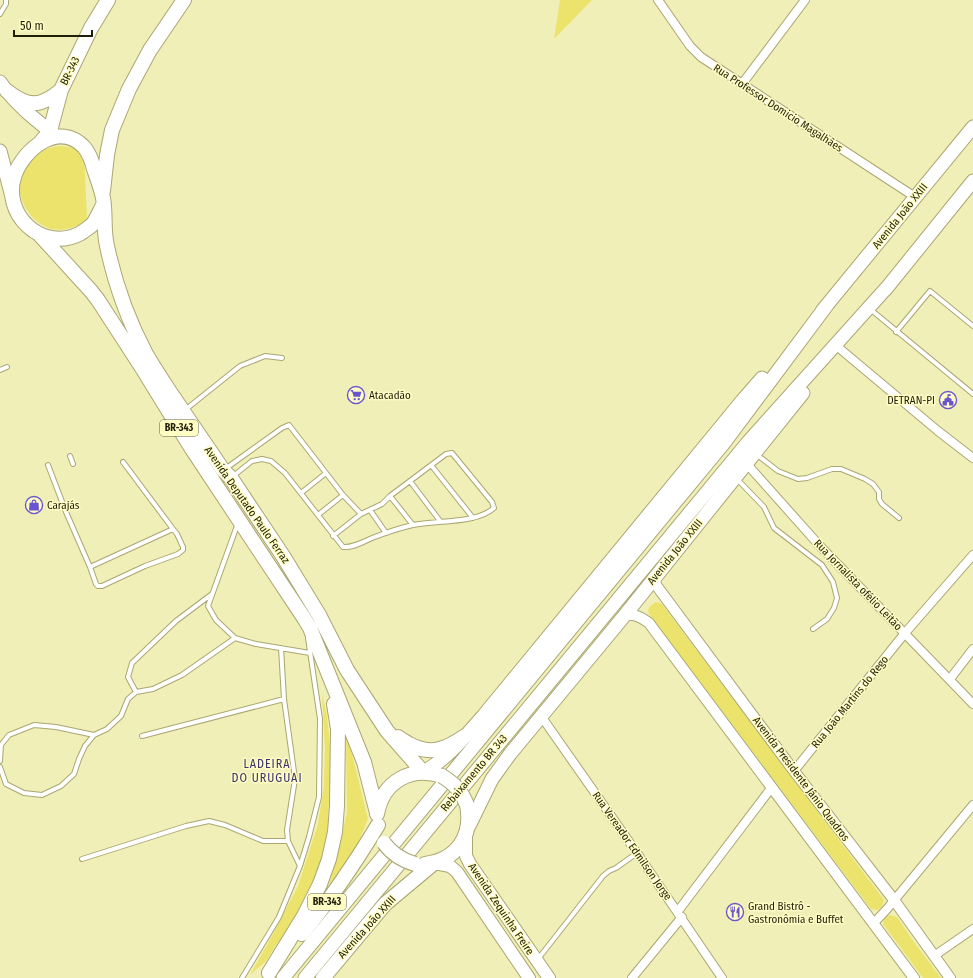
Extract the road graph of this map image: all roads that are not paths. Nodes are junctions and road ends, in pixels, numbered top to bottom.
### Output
1 (6, 0) edge
2 (108, 0) edge
3 (184, 0) edge
4 (658, 0) edge
5 (805, 0) edge
6 (0, 14) edge
7 (742, 84) junction
8 (3, 87) edge
9 (61, 90) junction
10 (973, 127) edge
11 (53, 134) junction
12 (1, 159) edge
13 (973, 181) edge
14 (11, 193) junction
15 (915, 198) junction
16 (103, 201) junction
17 (39, 234) junction
18 (890, 284) junction
19 (827, 305) junction
20 (870, 309) junction
21 (973, 326) edge
22 (896, 332) junction
23 (839, 348) junction
24 (282, 358) dead end
25 (7, 367) dead end
26 (0, 370) edge
27 (973, 394) edge
28 (183, 412) junction
29 (70, 456) dead end
30 (750, 458) junction
31 (973, 458) edge
32 (123, 462) dead end
33 (73, 464) dead end
34 (48, 465) dead end
35 (431, 465) junction
36 (326, 473) junction
37 (227, 474) junction
38 (735, 477) junction
39 (410, 481) junction
40 (301, 493) junction
41 (343, 495) junction
42 (390, 496) junction
43 (370, 510) junction
44 (361, 514) junction
45 (318, 515) junction
46 (473, 518) junction
47 (899, 518) dead end
48 (239, 519) junction
49 (440, 521) junction
50 (413, 525) junction
51 (173, 529) junction
52 (386, 533) junction
53 (333, 536) junction
54 (973, 555) edge
55 (90, 567) junction
56 (644, 567) joint
57 (619, 570) joint
58 (655, 578) junction
59 (212, 594) junction
60 (625, 615) junction
61 (304, 618) junction
62 (813, 629) dead end
63 (905, 633) junction
64 (235, 638) junction
65 (282, 648) junction
66 (973, 649) edge
67 (310, 653) junction
68 (347, 670) junction
69 (950, 679) junction
70 (331, 681) junction
71 (136, 692) junction
72 (284, 699) junction
73 (973, 704) edge
74 (541, 716) junction
75 (94, 735) junction
76 (142, 736) dead end
77 (465, 736) junction
78 (0, 761) edge
79 (0, 768) edge
80 (794, 771) junction
81 (423, 772) junction
82 (772, 787) junction
83 (973, 805) edge
84 (377, 819) junction
85 (467, 831) junction
86 (288, 841) junction
87 (637, 853) junction
88 (82, 859) dead end
89 (434, 863) junction
90 (300, 866) junction
91 (894, 900) junction
92 (680, 914) junction
93 (874, 924) junction
94 (973, 929) edge
95 (934, 956) junction
96 (543, 969) edge
97 (267, 976) edge
98 (528, 976) edge
99 (912, 977) edge
100 (242, 978) edge
101 (283, 978) edge
102 (305, 978) edge
103 (323, 978) edge
104 (632, 978) edge
105 (722, 978) edge
106 (950, 978) edge

1 - 6 lane
2 - 9 highway, BR-343
3 - 16 highway, Avenida Deputado Paulo Ferraz / BR-343
4 - 7 street, Rua Professor Domicio Magalhães
5 - 7 street
7 - 15 street, Rua Professor Domicio Magalhães
8 - 9 highway
8 - 11 main road
9 - 11 highway, BR-343
10 - 15 main road, Avenida João XXIII
11 - 14 highway
11 - 16 highway, Avenida Deputado Paulo Ferraz / BR-343
12 - 14 main road
13 - 18 main road, Avenida João XXIII
14 - 17 highway, BR-343
15 - 19 main road, Avenida João XXIII
16 - 17 highway
16 - 28 highway, Avenida Deputado Paulo Ferraz / BR-343
17 - 48 highway, Avenida Deputado Paulo Ferraz / BR-343
18 - 20 main road, Avenida João XXIII
18 - 56 main road, Avenida João XXIII
19 - 57 main road, Avenida João XXIII
19 - 77 main road, Avenida João XXIII
20 - 22 lane
20 - 23 main road, Avenida João XXIII
21 - 22 lane
22 - 27 lane
23 - 30 main road, Avenida João XXIII
23 - 31 street
24 - 28 lane
25 - 26 lane
28 - 37 highway, Avenida Deputado Paulo Ferraz / BR-343
29 - 33 lane
30 - 38 main road, Avenida João XXIII
30 - 47 lane
30 - 63 street, Rua Jornalista ofélio Leitão
32 - 51 lane
34 - 55 lane
35 - 39 lane
35 - 46 lane
35 - 46 lane
36 - 37 lane
36 - 40 lane
36 - 41 lane
37 - 40 lane
37 - 68 highway, Avenida Deputado Paulo Ferraz / BR-343
38 - 58 main road, Avenida João XXIII
38 - 62 lane
39 - 42 lane
39 - 49 lane
40 - 45 lane
41 - 44 lane
41 - 45 lane
42 - 43 lane
42 - 50 lane
43 - 44 lane
43 - 52 lane
44 - 53 lane
45 - 53 lane
46 - 49 lane
48 - 59 lane
48 - 61 highway, Avenida Deputado Paulo Ferraz / BR-343
49 - 50 lane
50 - 52 lane
51 - 55 lane
51 - 55 lane
52 - 53 lane
54 - 63 street, Rua João Martins do Rego
56 - 102 main road, Rebaixamento BR 343
57 - 101 main road, Rebaixamento BR 343
58 - 60 main road, Avenida João XXIII
58 - 80 street, Avenida Presidente Jânio Quadros
59 - 64 lane
59 - 71 lane
60 - 74 main road, Avenida João XXIII
60 - 82 street
61 - 67 lane, Avenida Deputado Paulo Ferraz
61 - 70 highway, Avenida Deputado Paulo Ferraz / BR-343
63 - 69 street, Rua Jornalista ofélio Leitão
63 - 80 street, Rua João Martins do Rego
64 - 65 lane
64 - 71 lane
65 - 67 lane
65 - 72 lane
66 - 69 street
67 - 90 lane, Avenida Deputado Paulo Ferraz
68 - 77 highway
68 - 81 highway, Avenida Deputado Paulo Ferraz / BR-343
69 - 73 street, Rua Jornalista ofélio Leitão
70 - 84 highway, Avenida Deputado Paulo Ferraz / BR-343
70 - 97 highway
71 - 75 lane
72 - 76 lane
72 - 86 lane
74 - 85 main road, Avenida João XXIII
74 - 87 street, Rua Vereador Edmilson Jorge
75 - 78 lane
75 - 79 lane
77 - 81 main road, Avenida João XXIII
80 - 91 street, Avenida Presidente Jânio Quadros
81 - 84 highway, BR-343
81 - 85 highway, BR-343, bridge
82 - 92 street
82 - 93 street
83 - 91 street
84 - 89 highway, BR-343, bridge
84 - 97 highway, BR-343
85 - 89 highway, BR-343
85 - 96 main road, Avenida Zequinha Freire
86 - 88 lane
86 - 90 lane
87 - 92 street, Rua Vereador Edmilson Jorge
87 - 96 lane
89 - 98 main road, Avenida Zequinha Freire
89 - 103 highway, Avenida João XXIII / BR-343
90 - 100 lane, Avenida Deputado Paulo Ferraz
91 - 93 street
91 - 95 street, Avenida Presidente Jânio Quadros
92 - 104 street
92 - 105 street, Rua Vereador Edmilson Jorge
93 - 99 street
94 - 95 street
95 - 106 street, Avenida Presidente Jânio Quadros
96 - 98 main road

